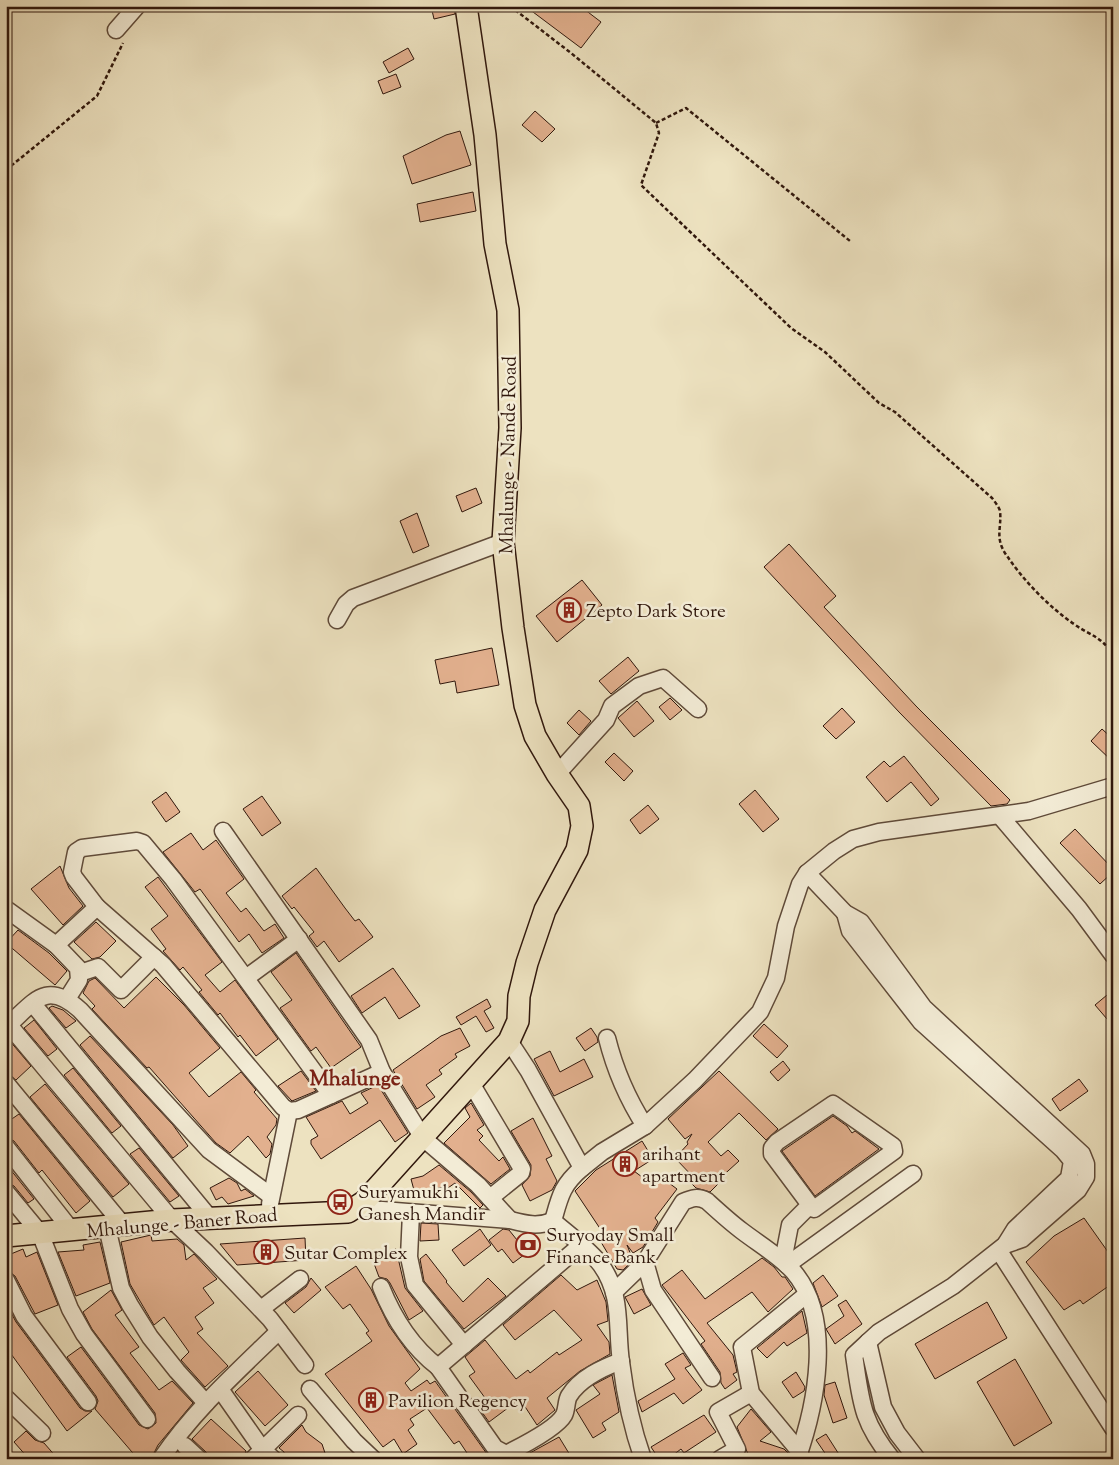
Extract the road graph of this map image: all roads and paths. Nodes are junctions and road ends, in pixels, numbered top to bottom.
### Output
1 (137, 6) edge
2 (466, 6) edge
3 (510, 6) edge
4 (116, 30) joint
5 (656, 123) junction
6 (6, 170) edge
7 (850, 241) dead end
8 (503, 542) junction
9 (337, 620) dead end
10 (1113, 654) edge
11 (698, 709) dead end
12 (557, 774) junction
13 (1113, 786) edge
14 (1001, 816) junction
15 (223, 831) dead end
16 (807, 873) junction
17 (97, 907) junction
18 (6, 909) edge
19 (299, 938) junction
20 (56, 945) junction
21 (1113, 955) edge
22 (154, 957) junction
23 (80, 974) junction
24 (246, 978) junction
25 (67, 999) junction
26 (33, 1004) junction
27 (7, 1026) edge
28 (607, 1038) dead end
29 (509, 1042) junction
30 (382, 1072) junction
31 (6, 1083) edge
32 (471, 1083) junction
33 (331, 1095) junction
34 (289, 1111) junction
35 (645, 1126) junction
36 (423, 1138) junction
37 (6, 1147) edge
38 (582, 1168) junction
39 (913, 1174) dead end
40 (6, 1192) edge
41 (490, 1198) junction
42 (270, 1205) junction
43 (810, 1205) junction
44 (357, 1208) junction
45 (411, 1213) junction
46 (209, 1217) junction
47 (172, 1220) junction
48 (510, 1220) junction
49 (553, 1221) junction
50 (115, 1226) junction
51 (72, 1231) junction
52 (40, 1233) junction
53 (6, 1236) edge
54 (580, 1246) junction
55 (1002, 1248) junction
56 (645, 1262) junction
57 (785, 1263) junction
58 (300, 1278) dead end
59 (6, 1280) edge
60 (381, 1287) dead end
61 (614, 1292) junction
62 (806, 1295) junction
63 (260, 1309) junction
64 (279, 1331) junction
65 (868, 1342) junction
66 (464, 1345) junction
67 (621, 1361) junction
68 (305, 1365) dead end
69 (438, 1367) junction
70 (712, 1378) dead end
71 (310, 1388) dead end
72 (220, 1389) junction
73 (751, 1393) junction
74 (6, 1398) edge
75 (88, 1402) dead end
76 (206, 1403) junction
77 (298, 1415) dead end
78 (147, 1419) dead end
79 (1113, 1428) edge
80 (42, 1433) dead end
81 (185, 1446) dead end
82 (262, 1455) edge
83 (798, 1456) edge
84 (505, 1457) edge
85 (161, 1459) edge
86 (199, 1459) edge
87 (373, 1459) edge
88 (643, 1459) edge
89 (720, 1459) edge
90 (892, 1459) edge
91 (917, 1459) edge

1 - 4 street
2 - 8 main road, Mhalunge - Nande Road
3 - 5 path
4 - 6 path
5 - 7 path
5 - 10 path
8 - 9 street
8 - 12 main road, Mhalunge - Nande Road
11 - 12 street
12 - 29 main road, Mhalunge - Nande Road
13 - 14 street
14 - 16 street
14 - 21 street
15 - 19 street
16 - 35 street
16 - 55 street
17 - 20 street
17 - 22 street
17 - 24 street
18 - 20 street
19 - 24 street
19 - 30 street
20 - 23 street
22 - 23 street
22 - 34 street
23 - 25 street
24 - 33 street
25 - 26 street
25 - 42 street
26 - 27 street
26 - 46 street
27 - 47 street
28 - 35 street
29 - 32 main road, Mhalunge - Nande Road
29 - 38 street
30 - 33 street
30 - 36 street
31 - 50 street
32 - 36 main road, Mhalunge - Nande Road
32 - 41 street
33 - 34 street
34 - 42 street
35 - 38 street
36 - 41 street
36 - 44 main road, Mhalunge - Nande Road
37 - 51 street
38 - 49 street
39 - 57 street
40 - 52 street
41 - 48 street
42 - 44 main road, Mhalunge - Baner Road
42 - 46 main road, Mhalunge - Baner Road
43 - 43 street
43 - 57 street
44 - 45 street
45 - 48 street
45 - 66 street
46 - 47 main road, Mhalunge - Baner Road
47 - 50 main road, Mhalunge - Baner Road
47 - 63 street
48 - 49 street
49 - 54 street
50 - 51 main road, Mhalunge - Baner Road
50 - 76 street
51 - 52 main road, Mhalunge - Baner Road
52 - 53 main road, Mhalunge - Baner Road
52 - 78 street
54 - 61 street
54 - 66 street
55 - 65 street
55 - 79 street
56 - 57 street
56 - 61 street
56 - 70 street
57 - 62 street
58 - 63 street
59 - 75 street
60 - 69 street
61 - 67 street
62 - 73 street
62 - 83 street
63 - 64 street
64 - 68 street
64 - 72 street
65 - 90 street
65 - 91 street
66 - 69 street
67 - 84 street
67 - 88 street
69 - 84 street
71 - 87 street
72 - 76 street
72 - 82 street
73 - 83 street
73 - 89 street
74 - 80 street
76 - 85 street
77 - 82 street
81 - 86 street

